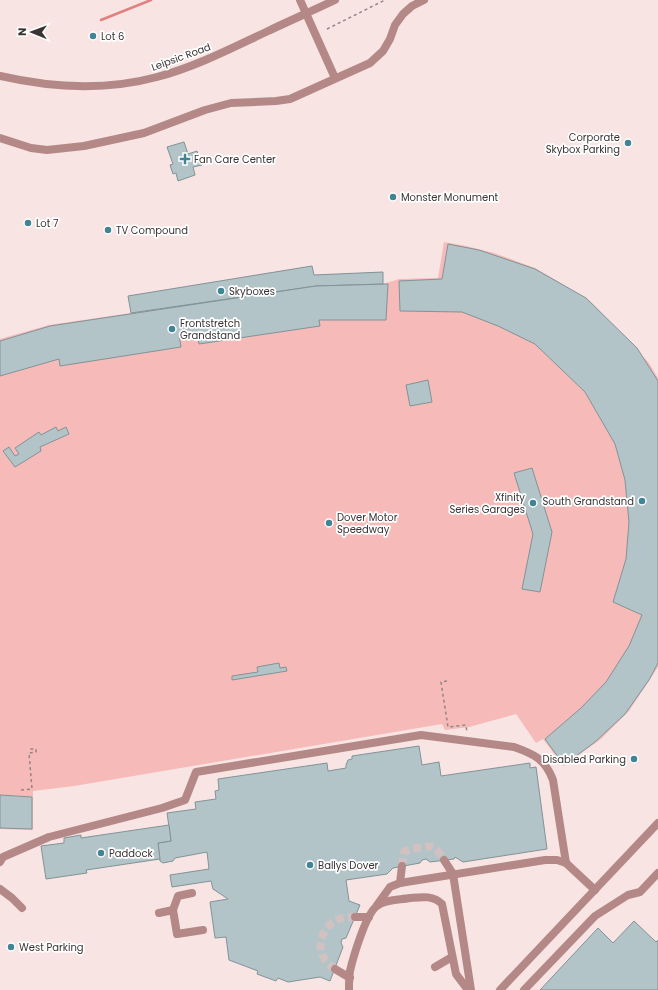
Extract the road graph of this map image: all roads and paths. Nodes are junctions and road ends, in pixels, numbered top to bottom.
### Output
1 (300, 0) edge
2 (335, 0) edge
3 (385, 0) edge
4 (424, 0) edge
5 (306, 14) junction
6 (326, 29) dead end
7 (0, 76) edge
8 (336, 78) junction
9 (0, 138) edge
10 (447, 681) dead end
11 (466, 725) dead end
12 (29, 750) dead end
13 (21, 790) dead end
14 (658, 823) edge
15 (444, 860) tunnel mouth
16 (0, 862) edge
17 (566, 863) junction
18 (402, 866) tunnel mouth
19 (658, 873) edge
20 (453, 874) junction
21 (400, 883) junction
22 (0, 889) edge
23 (595, 890) junction
24 (192, 893) dead end
25 (376, 906) junction
26 (22, 908) dead end
27 (173, 910) junction
28 (159, 913) dead end
29 (355, 917) tunnel mouth
30 (369, 917) junction
31 (203, 930) dead end
32 (452, 958) junction
33 (435, 967) dead end
34 (335, 970) tunnel mouth
35 (350, 978) junction
36 (502, 989) edge
37 (528, 989) edge
38 (349, 990) edge
39 (468, 990) edge
40 (472, 990) edge

1 - 5 street
2 - 5 street, Leipsic Road
3 - 6 path
4 - 8 street
5 - 7 street, Leipsic Road
5 - 8 street
8 - 9 street
10 - 11 path
12 - 13 path
14 - 23 street
15 - 20 street
16 - 17 street
17 - 20 street
17 - 23 street
18 - 21 street
19 - 37 street
20 - 21 street
20 - 40 street
21 - 25 street
22 - 26 street
23 - 36 street
24 - 27 street
25 - 30 street
25 - 32 street
27 - 28 street
27 - 31 street
29 - 30 street
30 - 35 street
32 - 33 street
32 - 39 street
34 - 35 street
35 - 38 street

